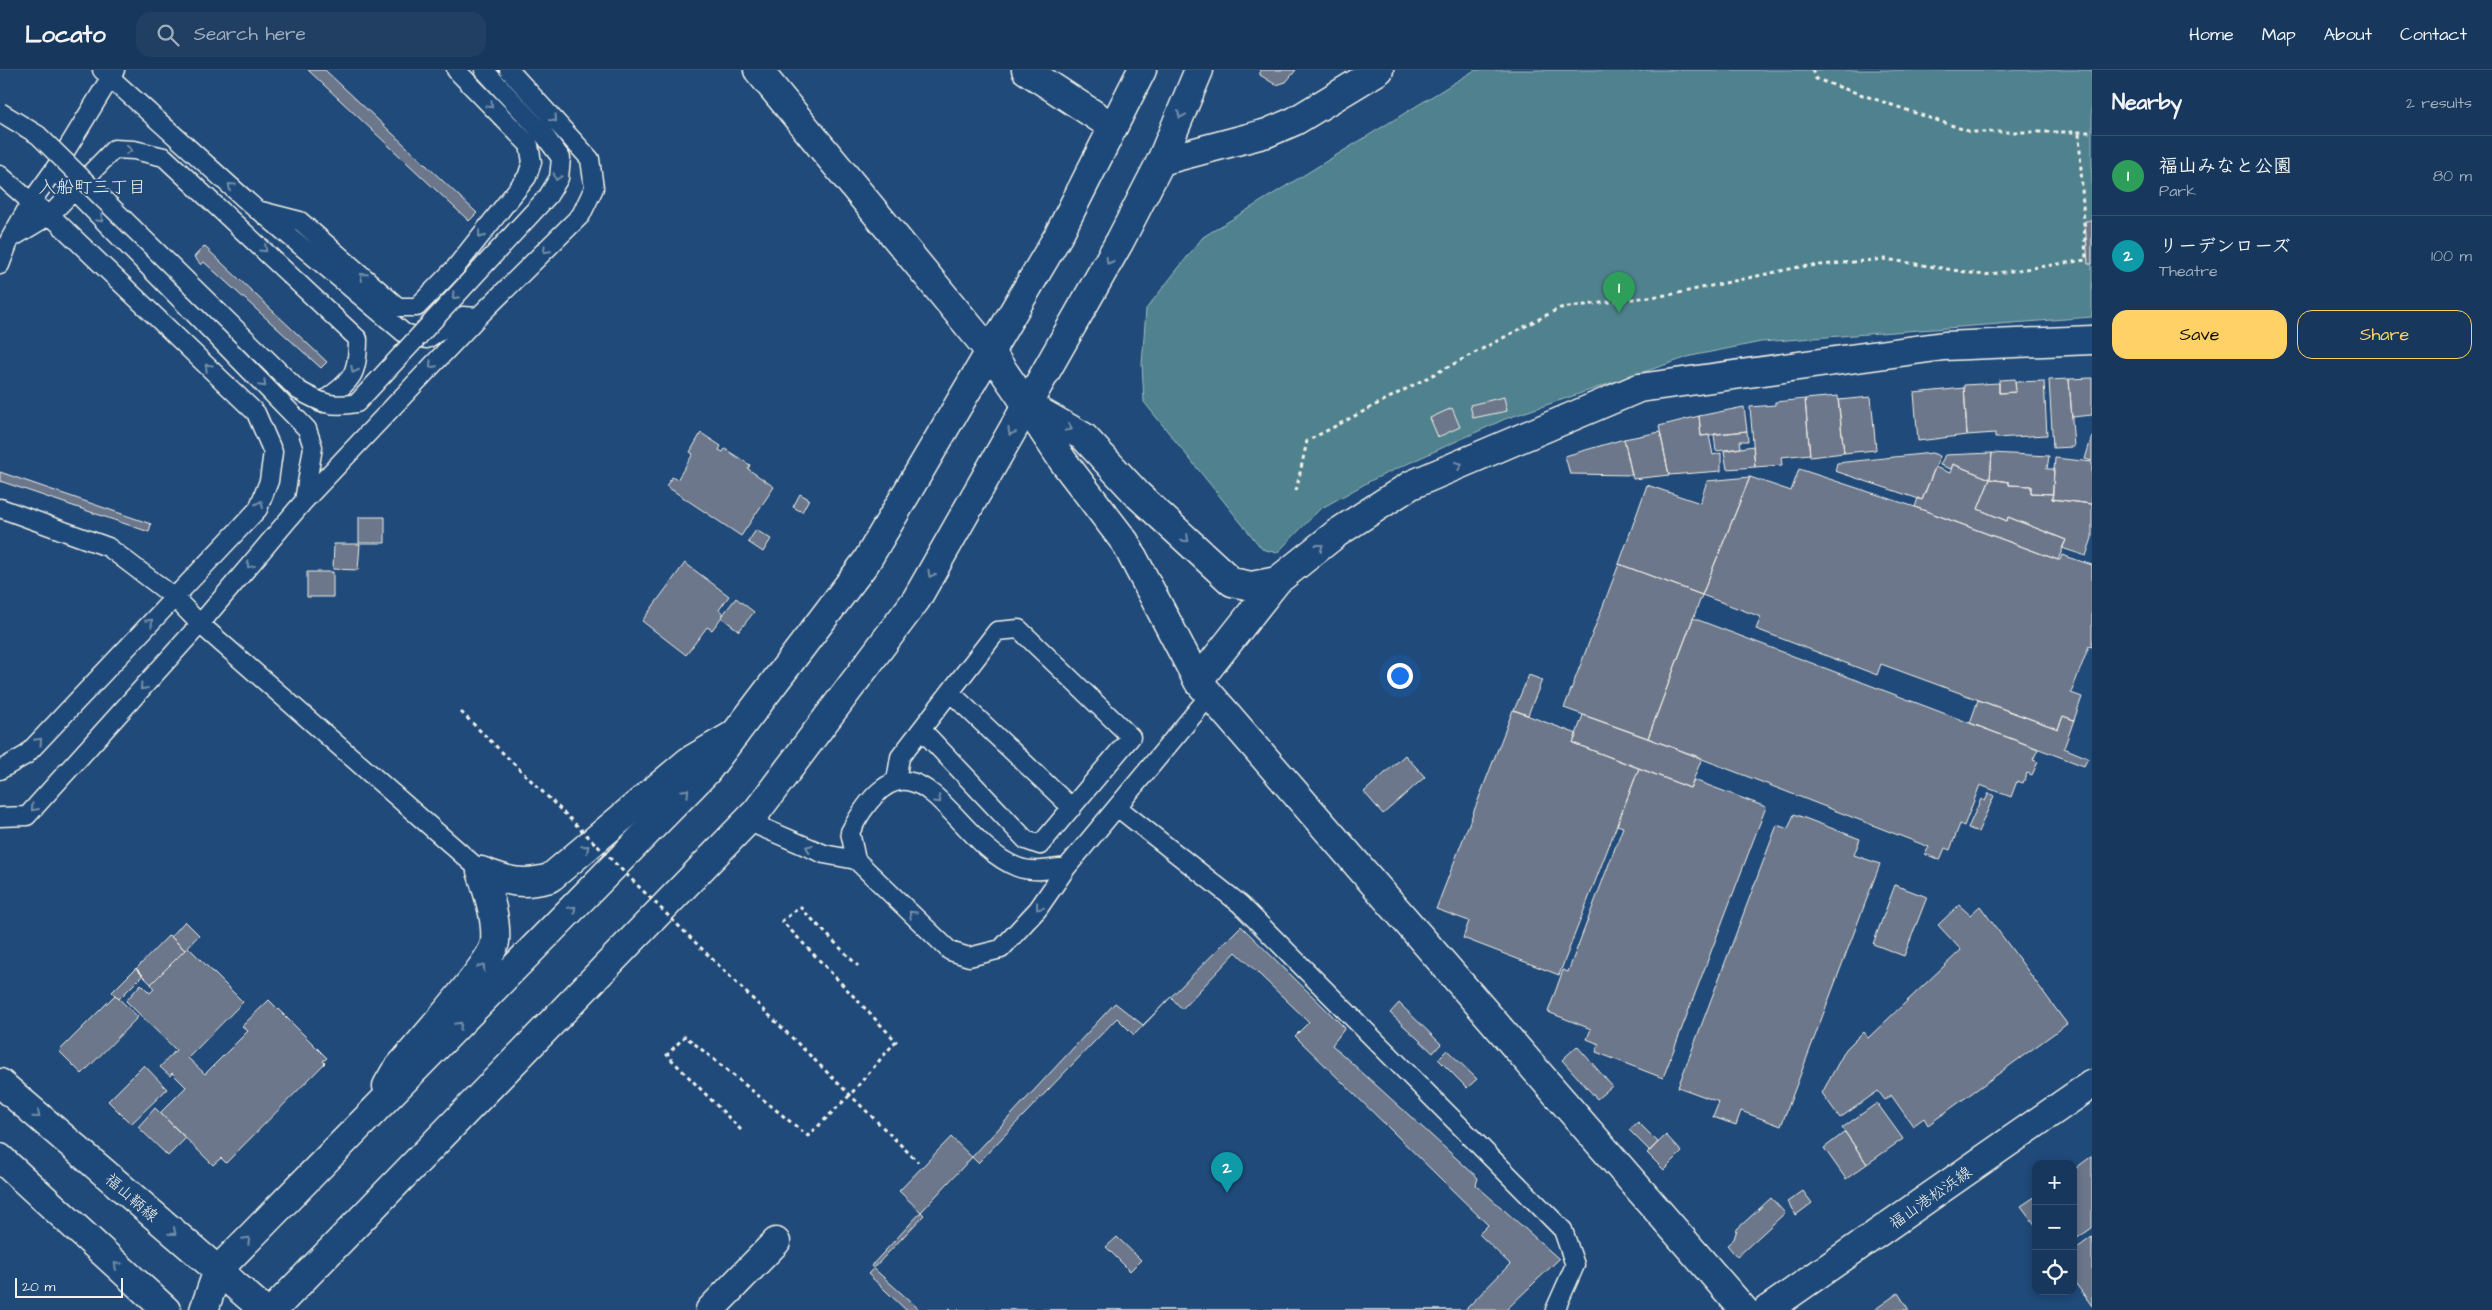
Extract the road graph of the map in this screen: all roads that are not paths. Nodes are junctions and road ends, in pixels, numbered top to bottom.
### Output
1 (456, 70) edge
2 (484, 70) edge
3 (509, 70) edge
4 (758, 70) edge
5 (1026, 70) edge
6 (1142, 70) edge
7 (1199, 70) edge
8 (1378, 70) edge
9 (109, 73) edge
10 (0, 112) edge
11 (1113, 128) junction
12 (1161, 161) junction
13 (54, 170) junction
14 (0, 175) edge
15 (72, 191) junction
16 (31, 202) junction
17 (257, 210) junction
18 (50, 215) junction
19 (10, 239) junction
20 (0, 265) edge
21 (478, 317) junction
22 (2092, 340) edge
23 (991, 353) junction
24 (321, 403) junction
25 (1026, 404) junction
26 (304, 501) junction
27 (0, 508) edge
28 (1276, 580) junction
29 (174, 597) junction
30 (200, 624) junction
31 (1204, 688) junction
32 (951, 693) junction
33 (922, 730) junction
34 (735, 734) junction
35 (0, 770) edge
36 (896, 781) junction
37 (1117, 807) junction
38 (1072, 808) junction
39 (0, 817) edge
40 (748, 821) junction
41 (856, 860) junction
42 (1067, 867) junction
43 (481, 871) junction
44 (0, 1083) edge
45 (2092, 1084) edge
46 (368, 1117) junction
47 (0, 1158) edge
48 (776, 1242) dead end
49 (218, 1270) junction
50 (166, 1310) edge
51 (204, 1310) edge
52 (264, 1310) edge
53 (273, 1310) edge
54 (710, 1310) edge
55 (1555, 1310) edge
56 (1744, 1310) edge
57 (1767, 1310) edge

1 -> 17 lane
2 -> 24 lane, bridge
3 -> 21 lane
4 - 23 street
5 - 11 street
6 - 11 street
7 -> 12 street
8 - 12 street
9 - 13 lane
17 -> 9 lane
10 - 24 lane, bridge
11 - 23 street
12 -> 25 street
13 - 15 lane
13 - 16 lane
14 - 16 lane
15 - 18 lane
15 -> 24 lane
15 -> 26 lane
16 - 18 lane
16 - 19 lane
17 - 21 lane
18 - 19 lane
29 -> 18 lane
19 - 20 lane
21 -> 26 lane
28 -> 22 street
23 - 25 street
23 - 34 street
25 -> 28 street
25 - 31 street
25 -> 40 street
26 -> 30 lane
27 - 29 lane
28 - 31 street
29 - 30 lane
35 -> 29 lane
30 -> 39 lane
30 - 43 lane
31 - 37 lane
31 - 56 street
32 - 33 lane
32 - 38 lane
32 - 38 lane
33 - 36 lane
33 - 38 lane
43 -> 34 street
46 -> 34 street
36 - 41 lane
36 -> 42 lane
37 - 42 lane
37 - 55 lane
41 -> 40 lane
40 - 53 street
42 -> 41 lane
46 -> 43 street
44 -> 49 street, 福山鞆線
45 - 57 street, 福山港松浜線
49 -> 46 street
50 -> 47 street
48 - 54 street
49 - 51 street
49 - 52 street, 福山鞆線

